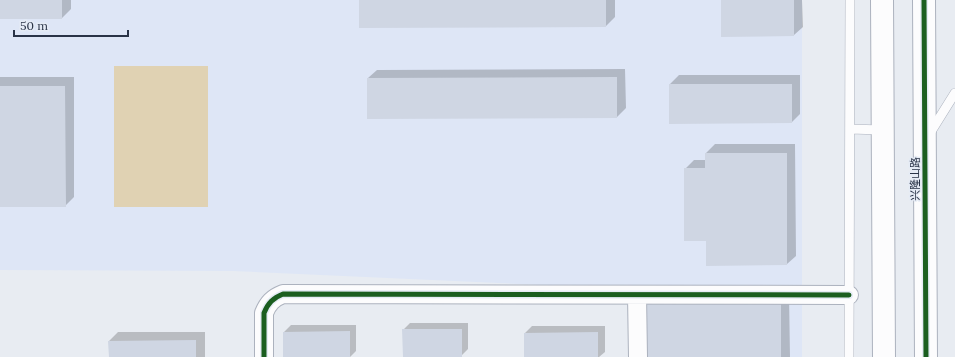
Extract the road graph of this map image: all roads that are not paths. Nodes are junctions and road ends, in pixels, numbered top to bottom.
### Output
1 (850, 0) edge
2 (882, 0) edge
3 (924, 0) edge
4 (955, 94) edge
5 (850, 129) junction
6 (882, 130) junction
7 (925, 141) junction
8 (637, 295) junction
9 (849, 295) junction
10 (264, 357) edge
11 (638, 357) edge
12 (849, 357) edge
13 (884, 357) edge
14 (926, 357) edge

1 - 5 lane
2 - 6 street
3 - 7 street, 兴隆山路
4 - 7 lane
5 - 6 lane
5 - 9 lane
6 - 13 street
7 - 14 street, 兴隆山路
8 - 9 street
8 - 10 street
8 - 11 street
9 - 12 lane

